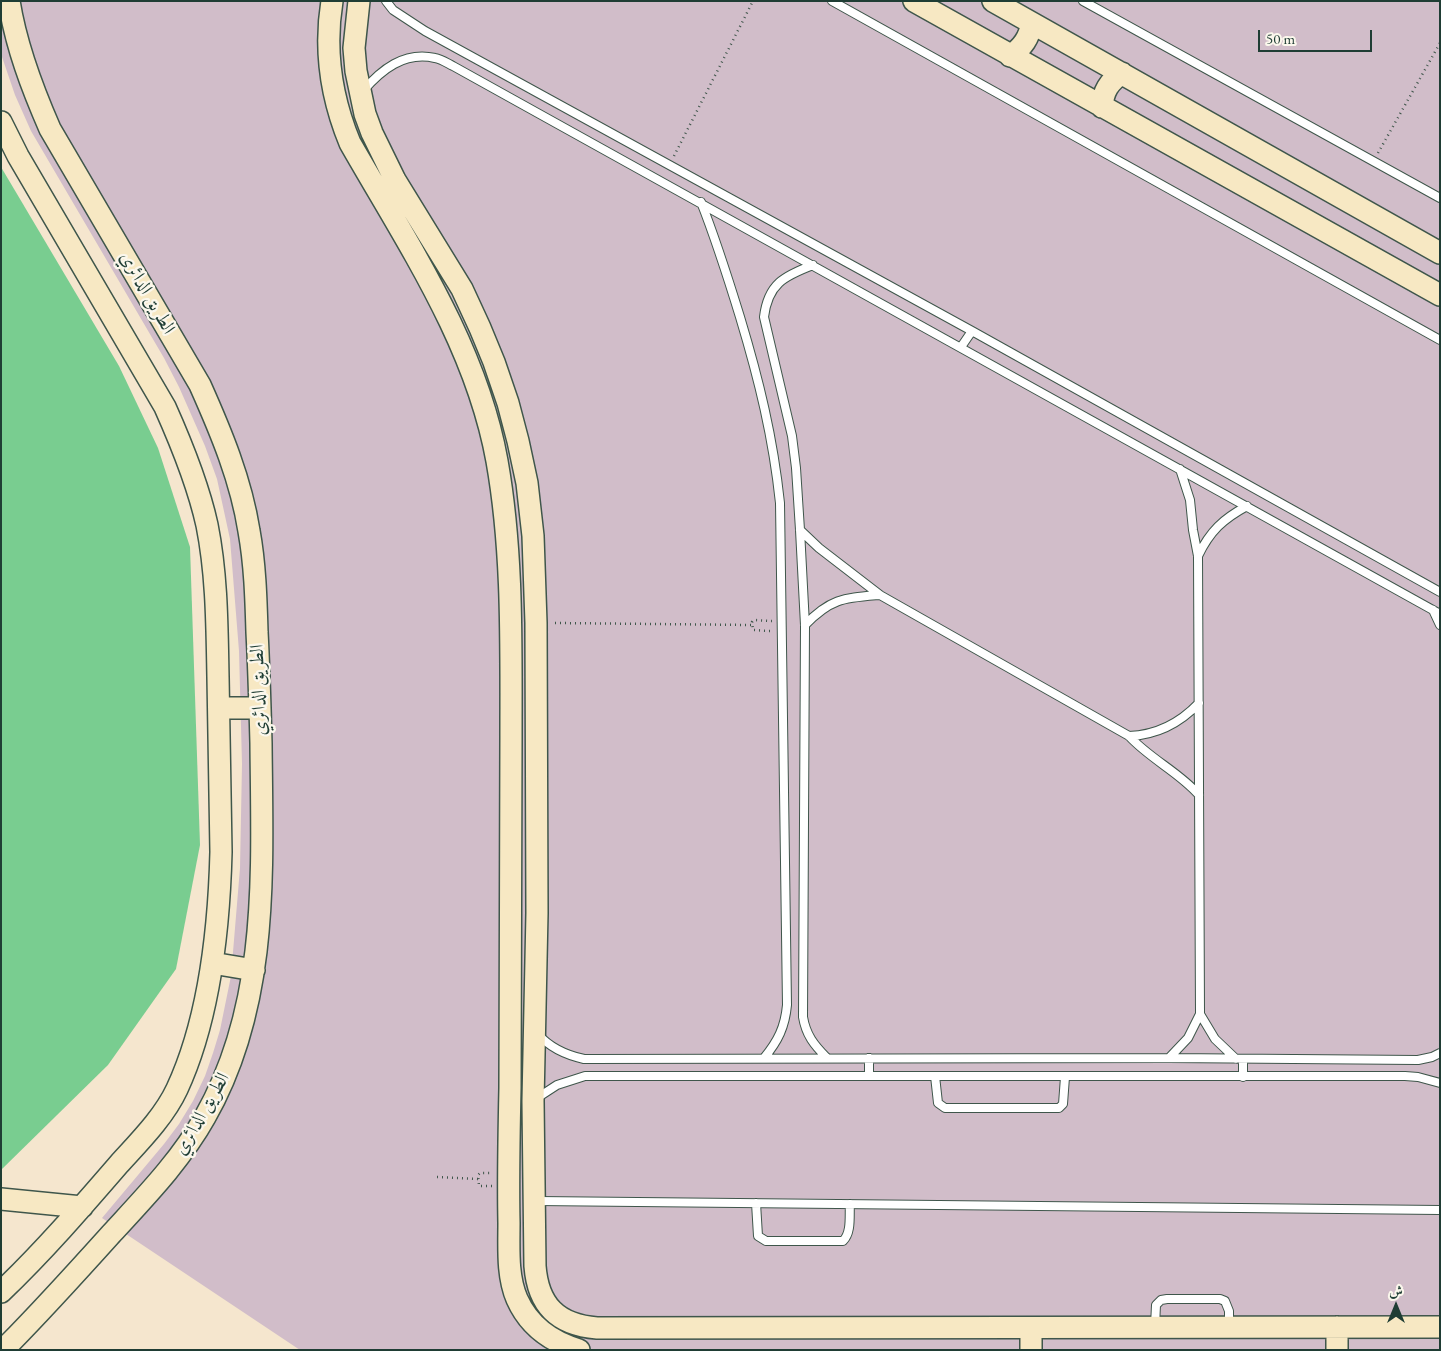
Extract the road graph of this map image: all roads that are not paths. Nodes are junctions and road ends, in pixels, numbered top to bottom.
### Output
1 (9, 1) edge
2 (332, 1) edge
3 (359, 1) edge
4 (386, 1) edge
5 (832, 1) edge
6 (914, 1) edge
7 (993, 1) edge
8 (1083, 1) edge
9 (1032, 23) junction
10 (1010, 56) junction
11 (1122, 73) junction
12 (360, 94) junction
13 (1102, 107) junction
14 (1, 122) edge
15 (386, 185) junction
16 (1440, 198) edge
17 (701, 202) junction
18 (1440, 252) edge
19 (813, 265) junction
20 (1440, 295) edge
21 (972, 331) junction
22 (1440, 340) edge
23 (961, 347) junction
24 (1180, 469) junction
25 (1247, 506) junction
26 (800, 530) junction
27 (1198, 556) junction
28 (1440, 592) edge
29 (880, 596) junction
30 (1436, 612) edge
31 (804, 625) junction
32 (1440, 625) edge
33 (1199, 703) junction
34 (219, 708) junction
35 (260, 708) junction
36 (1129, 736) junction
37 (1199, 795) junction
38 (537, 913) junction
39 (511, 914) junction
40 (212, 963) junction
41 (254, 970) junction
42 (1200, 1014) junction
43 (534, 1028) junction
44 (1440, 1053) edge
45 (764, 1058) junction
46 (827, 1058) junction
47 (868, 1058) junction
48 (1169, 1058) junction
49 (1240, 1058) junction
50 (869, 1076) junction
51 (935, 1076) junction
52 (1243, 1077) junction
53 (1065, 1078) junction
54 (1440, 1083) edge
55 (533, 1101) junction
56 (1, 1199) edge
57 (509, 1200) junction
58 (535, 1200) junction
59 (756, 1203) junction
60 (850, 1204) junction
61 (82, 1207) junction
62 (1440, 1210) edge
63 (1, 1292) edge
64 (1435, 1325) edge
65 (1337, 1327) junction
66 (1031, 1328) junction
67 (1155, 1328) junction
68 (1229, 1328) junction
69 (3, 1350) edge
70 (579, 1350) edge
71 (1031, 1350) edge
72 (1337, 1350) edge

1 - 35 main road, الطريق الدائري
2 - 15 main road
3 - 12 main road
4 - 21 lane
5 - 22 lane
6 - 10 main road
7 - 9 main road
8 - 16 lane
9 - 10 main road
9 - 11 main road
10 - 13 main road
11 - 13 main road
11 - 18 main road
12 - 15 main road
12 - 17 lane
13 - 20 main road
14 - 34 main road, الطريق الدائري
15 - 38 main road
15 - 39 main road
17 - 19 lane
17 - 45 lane
19 - 23 lane
19 - 26 lane
21 - 23 lane
21 - 28 lane
23 - 24 lane
24 - 25 lane
24 - 27 lane
25 - 27 lane
25 - 30 lane
26 - 29 lane
26 - 31 lane
27 - 33 lane
29 - 31 lane
29 - 36 lane
30 - 32 lane
31 - 46 lane
33 - 36 lane
33 - 37 lane
34 - 35 main road
34 - 40 main road, الطريق الدائري
35 - 41 main road, الطريق الدائري
36 - 37 lane
37 - 42 lane
38 - 39 main road
38 - 43 main road
39 - 57 main road
40 - 41 main road
40 - 61 main road, الطريق الدائري
41 - 69 main road, الطريق الدائري
42 - 48 lane
42 - 49 lane
43 - 45 lane
43 - 55 main road
44 - 49 lane
45 - 46 lane
46 - 47 lane
47 - 48 lane
47 - 50 lane
48 - 49 lane
49 - 52 lane
50 - 51 lane
50 - 55 lane
51 - 53 lane
51 - 53 lane
52 - 53 lane
52 - 54 lane
55 - 58 main road
56 - 61 main road
57 - 58 main road
57 - 70 main road
58 - 59 lane
58 - 66 main road
59 - 60 lane
59 - 60 lane
60 - 62 lane
61 - 63 main road, الطريق الدائري
64 - 65 main road
65 - 68 main road
65 - 72 main road
66 - 67 main road
66 - 71 main road
67 - 68 main road
67 - 68 lane

